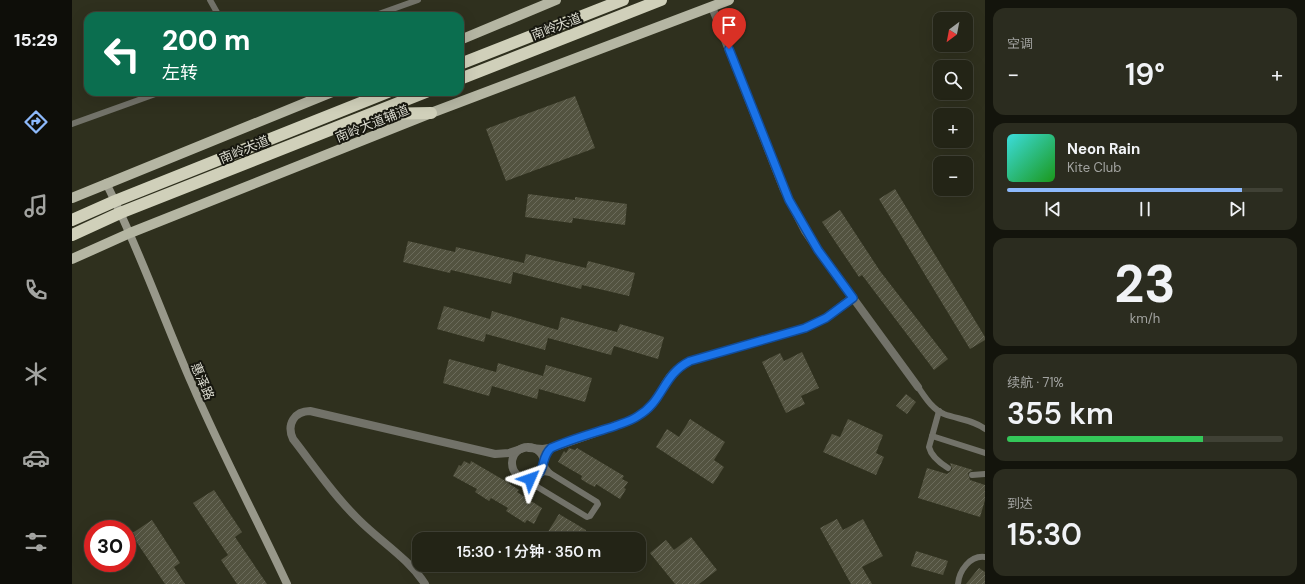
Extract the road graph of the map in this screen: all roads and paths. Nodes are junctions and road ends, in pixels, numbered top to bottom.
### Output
1 (210, 0) edge
2 (418, 0) edge
3 (556, 0) edge
4 (623, 0) edge
5 (661, 0) edge
6 (729, 0) edge
7 (712, 6) junction
8 (217, 12) edge
9 (384, 12) edge
10 (464, 38) edge
11 (464, 62) edge
12 (464, 77) edge
13 (150, 96) edge
14 (322, 96) edge
15 (371, 96) edge
16 (378, 96) edge
17 (416, 96) edge
18 (365, 101) junction
19 (370, 114) junction
20 (431, 114) junction
21 (72, 124) edge
22 (106, 183) junction
23 (72, 198) edge
24 (115, 201) junction
25 (120, 214) junction
26 (72, 220) edge
27 (130, 233) junction
28 (72, 235) edge
29 (72, 258) edge
30 (853, 298) junction
31 (918, 387) joint
32 (940, 411) junction
33 (985, 429) edge
34 (932, 436) junction
35 (555, 447) junction
36 (526, 448) junction
37 (985, 453) edge
38 (494, 454) junction
39 (543, 461) junction
40 (948, 468) dead end
41 (550, 473) junction
42 (518, 474) junction
43 (985, 474) edge
44 (538, 475) junction
45 (972, 475) dead end
46 (539, 488) junction
47 (985, 557) edge
48 (288, 584) edge
49 (425, 584) edge
50 (958, 584) edge

1 - 8 lane
2 - 9 lane
3 - 10 main road
4 - 11 highway, 南岭大道
5 - 12 highway, 南岭大道
6 - 7 main road, 南岭大道辅道
7 - 20 main road, 南岭大道辅道
7 - 30 street
13 - 21 lane
14 - 22 main road
15 - 18 highway
16 - 18 highway, 南岭大道
17 - 19 highway, 南岭大道
18 - 24 highway, 南岭大道
19 - 20 highway
19 - 25 highway, 南岭大道
20 - 27 main road, 南岭大道辅道
22 - 23 main road
22 - 24 street, 惠泽路
24 - 25 street, 惠泽路
24 - 26 highway, 南岭大道
25 - 27 street, 惠泽路
25 - 28 highway, 南岭大道
27 - 29 main road, 南岭大道辅道
27 - 48 street, 惠泽路
30 - 31 street
30 - 35 street
31 - 32 lane
32 - 33 lane
32 - 34 lane
34 - 37 lane
34 - 40 lane
35 - 36 street
35 - 39 street
36 - 38 street
36 - 39 street
36 - 42 street
38 - 42 street
38 - 49 street
39 - 41 lane
39 - 44 street
41 - 44 lane
41 - 46 lane
42 - 44 street
42 - 46 lane
43 - 45 lane
44 - 46 lane
47 - 50 lane

